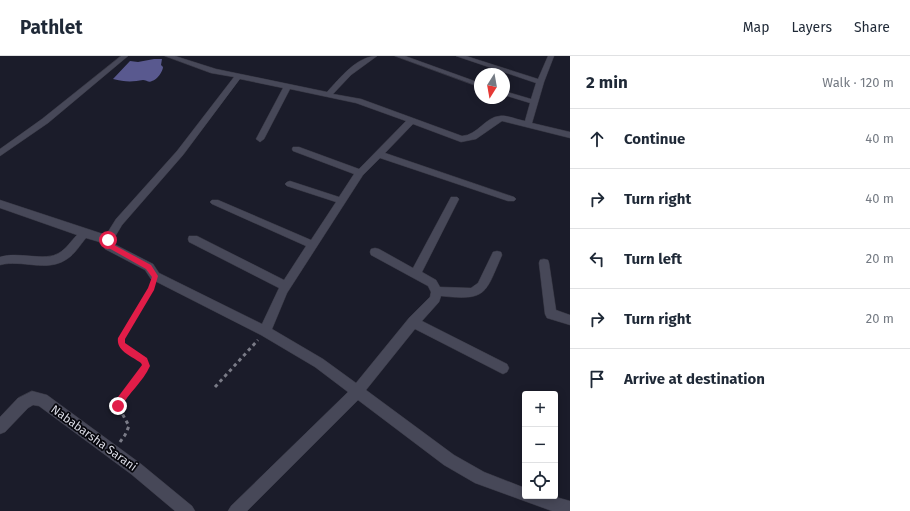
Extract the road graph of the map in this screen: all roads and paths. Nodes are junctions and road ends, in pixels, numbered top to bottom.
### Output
1 (125, 56) edge
2 (168, 56) edge
3 (374, 56) edge
4 (398, 56) edge
5 (459, 56) edge
6 (551, 56) edge
7 (238, 77) junction
8 (540, 82) junction
9 (474, 83) edge
10 (287, 87) junction
11 (329, 94) junction
12 (510, 94) edge
13 (534, 102) junction
14 (411, 121) junction
15 (528, 124) junction
16 (570, 135) edge
17 (260, 139) dead end
18 (296, 149) dead end
19 (0, 153) edge
20 (379, 154) junction
21 (360, 173) junction
22 (290, 184) dead end
23 (454, 199) dead end
24 (511, 199) dead end
25 (215, 202) dead end
26 (342, 202) junction
27 (0, 204) edge
28 (83, 234) junction
29 (193, 239) dead end
30 (108, 240) junction
31 (313, 245) junction
32 (374, 252) dead end
33 (497, 255) dead end
34 (0, 261) edge
35 (544, 263) dead end
36 (415, 275) junction
37 (155, 276) junction
38 (286, 286) junction
39 (437, 291) junction
40 (570, 320) edge
41 (414, 322) junction
42 (265, 331) junction
43 (503, 368) dead end
44 (215, 387) dead end
45 (357, 392) junction
46 (0, 427) edge
47 (113, 452) junction
48 (522, 494) edge
49 (536, 499) edge
50 (570, 509) edge
51 (187, 511) edge
52 (236, 511) edge

1 - 19 street
2 - 7 street
3 - 11 street
4 - 9 street
5 - 8 street
6 - 8 street
7 - 10 street
7 - 30 street
8 - 13 street
10 - 11 street
10 - 17 street
11 - 14 street
12 - 13 street
13 - 15 street
14 - 15 street
14 - 20 street
15 - 16 street
18 - 21 street
20 - 21 street
20 - 24 street
21 - 26 street
22 - 26 street
23 - 36 street
25 - 31 street
26 - 31 street
27 - 28 street
28 - 30 street
28 - 34 street
29 - 38 street
30 - 37 street
31 - 38 street
32 - 36 street
33 - 39 street
35 - 40 street
36 - 39 street
37 - 42 street
37 - 47 path
38 - 42 street
39 - 41 street
41 - 43 street
41 - 45 street
42 - 44 path
42 - 45 street
45 - 48 street
45 - 52 street
46 - 47 street, Nababarsha Sarani
47 - 51 street, Nababarsha Sarani
49 - 50 street

